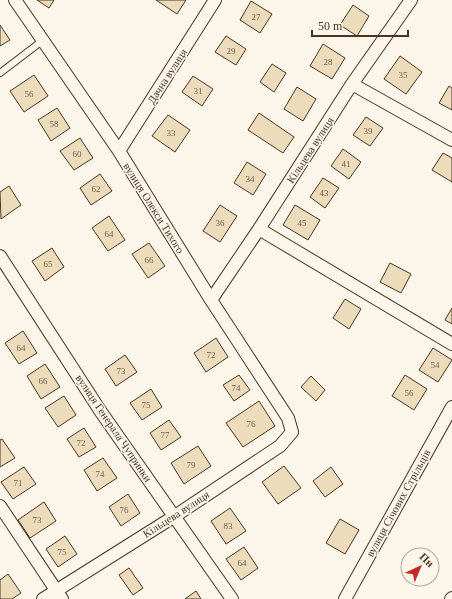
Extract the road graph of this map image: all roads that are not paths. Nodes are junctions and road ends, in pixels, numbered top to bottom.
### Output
1 (15, 0) edge
2 (215, 0) edge
3 (411, 0) edge
4 (42, 41) junction
5 (0, 73) edge
6 (352, 84) junction
7 (452, 140) edge
8 (119, 151) junction
9 (259, 230) junction
10 (0, 256) edge
11 (212, 300) junction
12 (452, 344) edge
13 (452, 407) edge
14 (288, 418) joint
15 (0, 506) edge
16 (175, 516) junction
17 (59, 595) edge
18 (43, 599) edge
19 (232, 599) edge
20 (345, 599) edge

1 - 4 street, вулиця Олекси Тихого
2 - 8 street, Дачна вулиця
3 - 6 street, Кільцева вулиця
4 - 5 lane
4 - 8 street, вулиця Олекси Тихого
6 - 7 street
6 - 9 street, Кільцева вулиця
8 - 11 street, вулиця Олекси Тихого
9 - 11 street, Кільцева вулиця
9 - 12 street
10 - 16 street, вулиця Генерала Чупринки
11 - 14 street, вулиця Олекси Тихого
13 - 20 street, вулиця Січових Стрільців
14 - 16 street, Кільцева вулиця
15 - 17 street
16 - 17 street, Кільцева вулиця
16 - 19 street, вулиця Генерала Чупринки
17 - 18 street, Кільцева вулиця

